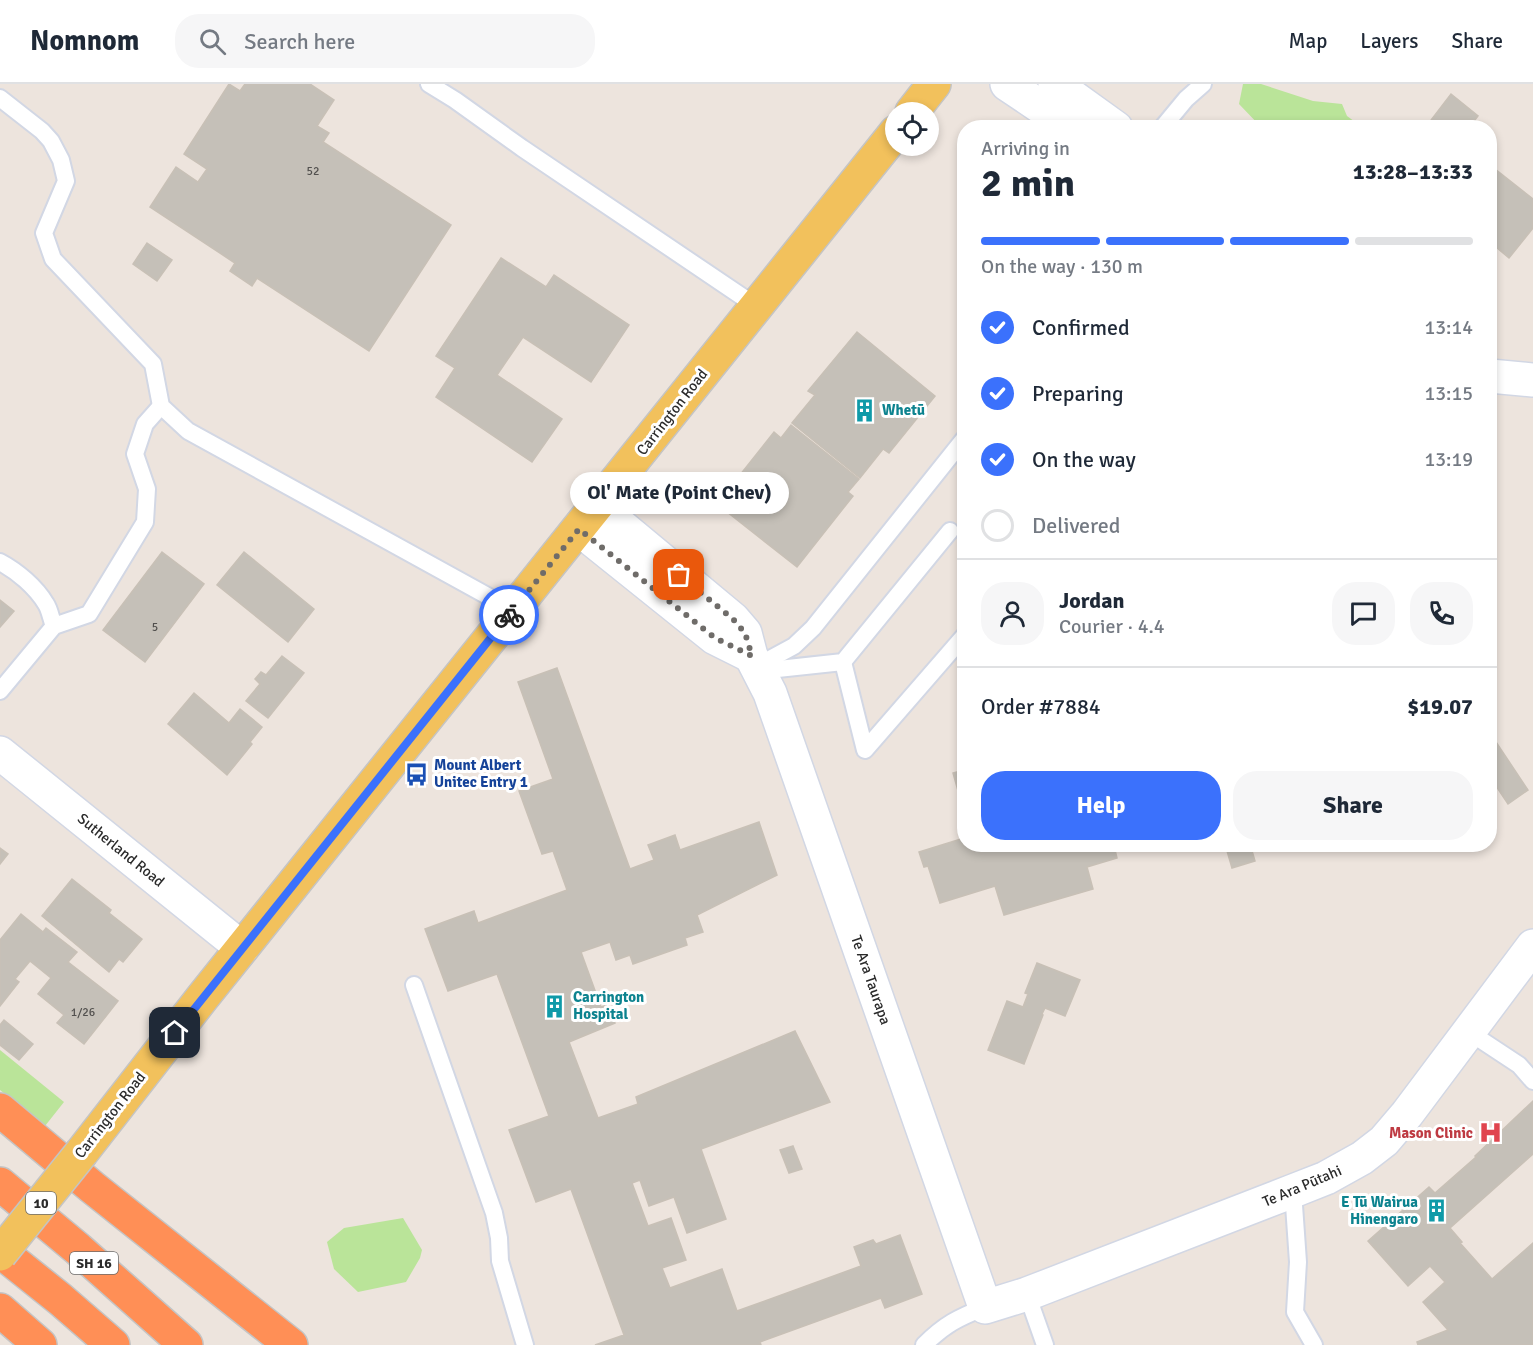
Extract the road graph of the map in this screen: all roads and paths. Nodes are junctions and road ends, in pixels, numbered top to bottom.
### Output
1 (429, 84) edge
2 (934, 84) edge
3 (1007, 84) edge
4 (1054, 84) edge
5 (1203, 84) edge
6 (0, 98) edge
7 (920, 102) edge
8 (1060, 120) edge
9 (1105, 120) edge
10 (1169, 120) edge
11 (885, 146) edge
12 (756, 306) junction
13 (1497, 377) edge
14 (1533, 380) edge
15 (161, 406) junction
16 (957, 449) edge
17 (588, 517) junction
18 (950, 531) dead end
19 (0, 562) edge
20 (513, 610) junction
21 (54, 627) junction
22 (957, 644) edge
23 (843, 662) junction
24 (756, 664) junction
25 (0, 691) edge
26 (0, 753) edge
27 (1533, 946) edge
28 (242, 948) junction
29 (414, 985) dead end
30 (1468, 1032) junction
31 (1533, 1081) edge
32 (0, 1110) edge
33 (0, 1184) edge
34 (1293, 1191) junction
35 (0, 1252) edge
36 (1027, 1294) junction
37 (985, 1307) junction
38 (0, 1310) edge
39 (40, 1345) edge
40 (113, 1345) edge
41 (186, 1345) edge
42 (291, 1345) edge
43 (525, 1345) edge
44 (924, 1345) edge
45 (1045, 1345) edge
46 (1314, 1345) edge

1 - 12 lane
2 - 7 main road
3 - 8 street
4 - 9 street
5 - 10 lane
6 - 15 lane
11 - 12 main road, Carrington Road / 10
12 - 17 main road, Carrington Road / 10
13 - 14 street
15 - 20 lane
15 - 21 lane
16 - 24 lane
17 - 20 main road, Carrington Road / 10
17 - 24 street
18 - 23 lane
19 - 21 lane
20 - 28 main road, Carrington Road / 10
21 - 25 lane
22 - 23 lane
23 - 24 lane
24 - 37 street, Te Ara Taurapa
26 - 28 street, Sutherland Road
27 - 30 street, Te Ara Pūtahi
28 - 35 main road, Carrington Road / 10, bridge
29 - 43 lane
30 - 31 lane
30 - 34 street, Te Ara Pūtahi
32 - 42 highway
33 - 41 highway, SH 16
34 - 36 street, Te Ara Pūtahi
34 - 46 lane
35 - 40 highway
36 - 37 street, Te Ara Pūtahi
36 - 45 lane
37 - 44 lane
38 - 39 highway

